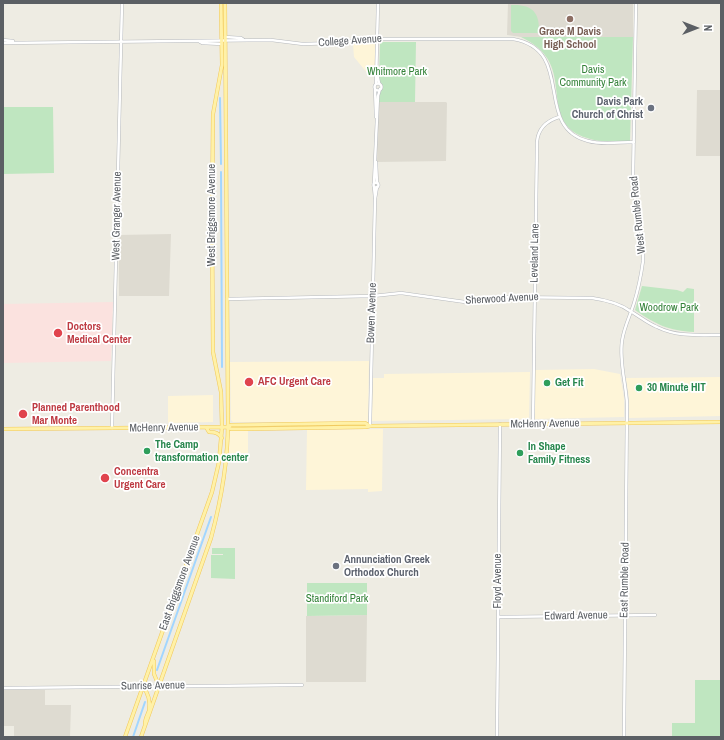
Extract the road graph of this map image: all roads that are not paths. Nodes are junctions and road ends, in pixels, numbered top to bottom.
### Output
1 (122, 3) edge
2 (221, 3) edge
3 (225, 3) edge
4 (378, 3) edge
5 (636, 3) edge
6 (378, 38) junction
7 (223, 40) junction
8 (3, 41) edge
9 (121, 42) junction
10 (377, 72) junction
11 (376, 84) junction
12 (380, 84) junction
13 (375, 89) junction
14 (380, 89) junction
15 (376, 117) junction
16 (559, 117) junction
17 (634, 142) junction
18 (373, 296) junction
19 (534, 297) junction
20 (227, 299) junction
21 (631, 311) junction
22 (721, 335) edge
23 (721, 422) edge
24 (627, 423) junction
25 (500, 424) junction
26 (533, 424) junction
27 (370, 426) junction
28 (206, 427) junction
29 (222, 427) junction
30 (228, 427) junction
31 (112, 428) junction
32 (3, 429) edge
33 (222, 438) junction
34 (625, 615) junction
35 (655, 615) dead end
36 (498, 617) junction
37 (156, 650) junction
38 (302, 685) dead end
39 (143, 686) junction
40 (160, 686) junction
41 (3, 688) edge
42 (146, 725) junction
43 (124, 737) edge
44 (141, 737) edge
45 (497, 737) edge
46 (624, 737) edge

1 - 9 street, West Granger Avenue
2 - 7 main road, West Briggsmore Avenue
3 - 7 main road, West Briggsmore Avenue
4 - 6 street
5 - 17 street, West Rumble Road
6 - 7 street, College Avenue
6 - 10 street
6 - 16 street, College Avenue
7 - 9 street, College Avenue
7 - 20 main road, West Briggsmore Avenue
7 - 29 main road, West Briggsmore Avenue
8 - 9 street
9 - 31 street, West Granger Avenue
10 - 11 street
10 - 12 street
11 - 12 street
11 - 13 street
12 - 14 street
13 - 14 street
13 - 15 street
14 - 15 street
15 - 18 street, Bowen Avenue
16 - 17 street, College Avenue
16 - 19 street, Leveland Lane
17 - 21 street, West Rumble Road
18 - 19 street, Sherwood Avenue
18 - 20 street, Sherwood Avenue
18 - 27 street, Bowen Avenue
19 - 21 street, Sherwood Avenue
19 - 26 street, Leveland Lane
20 - 30 main road, West Briggsmore Avenue
21 - 22 street, Sherwood Avenue
21 - 24 street, West Rumble Road
23 - 24 main road, McHenry Avenue
24 - 26 main road, McHenry Avenue
24 - 34 street, East Rumble Road
25 - 26 main road, McHenry Avenue
25 - 27 main road, McHenry Avenue
25 - 36 street, Floyd Avenue
27 - 30 main road, McHenry Avenue
28 - 29 main road, McHenry Avenue
28 - 31 main road, McHenry Avenue
28 - 33 main road
29 - 30 main road, McHenry Avenue
29 - 33 main road, East Briggsmore Avenue
30 - 40 main road, East Briggsmore Avenue
31 - 32 main road, McHenry Avenue
33 - 37 main road, East Briggsmore Avenue
34 - 35 street, Edward Avenue
34 - 36 street, Edward Avenue
34 - 46 street, East Rumble Road
36 - 45 street, Floyd Avenue
37 - 39 main road, East Briggsmore Avenue
37 - 40 main road
38 - 40 street, Sunrise Avenue
39 - 40 street, Sunrise Avenue
39 - 41 street, Sunrise Avenue
39 - 42 main road
39 - 43 main road, East Briggsmore Avenue
40 - 42 main road, East Briggsmore Avenue
42 - 44 main road, East Briggsmore Avenue

